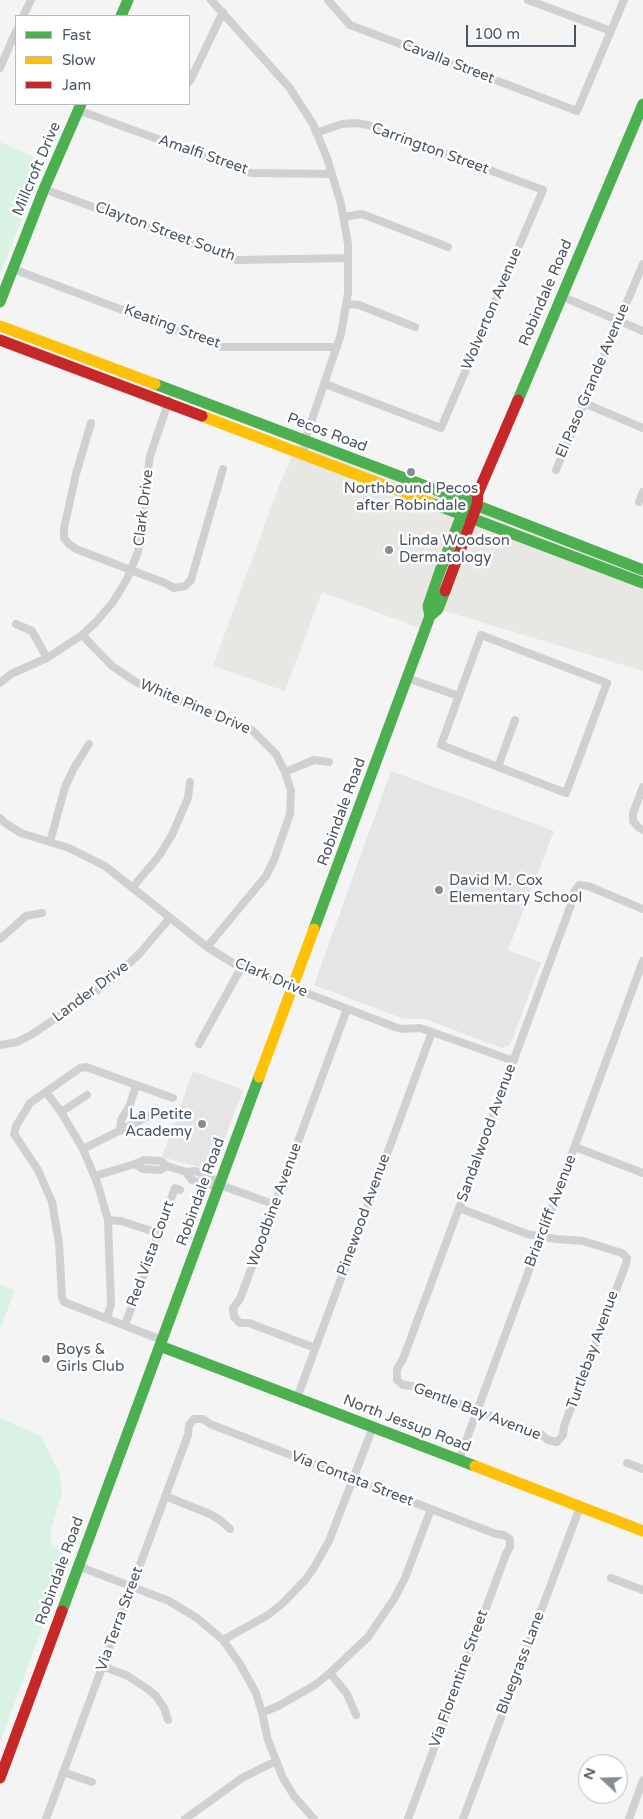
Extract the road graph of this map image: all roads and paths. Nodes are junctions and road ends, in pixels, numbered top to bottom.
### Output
1 (31, 0) edge
2 (128, 0) edge
3 (211, 0) edge
4 (328, 0) edge
5 (528, 0) edge
6 (624, 0) edge
7 (223, 12) junction
8 (24, 15) edge
9 (121, 15) edge
10 (611, 30) junction
11 (15, 33) edge
12 (0, 68) edge
13 (190, 81) edge
14 (643, 104) edge
15 (79, 107) edge
16 (316, 133) junction
17 (332, 174) junction
18 (44, 189) junction
19 (543, 190) joint
20 (344, 217) junction
21 (448, 247) dead end
22 (348, 258) junction
23 (643, 264) edge
24 (13, 269) junction
25 (562, 296) junction
26 (0, 302) edge
27 (346, 304) junction
28 (619, 320) junction
29 (0, 326) edge
30 (415, 327) dead end
31 (643, 331) edge
32 (0, 340) edge
33 (337, 346) junction
34 (325, 384) junction
35 (173, 391) junction
36 (168, 403) junction
37 (584, 403) junction
38 (91, 423) dead end
39 (643, 428) edge
40 (305, 440) junction
41 (304, 455) junction
42 (223, 469) dead end
43 (556, 470) dead end
44 (643, 492) edge
45 (639, 502) dead end
46 (473, 504) junction
47 (467, 516) junction
48 (570, 555) junction
49 (604, 555) junction
50 (131, 569) junction
51 (643, 570) edge
52 (643, 583) edge
53 (16, 624) dead end
54 (82, 635) junction
55 (47, 658) junction
56 (407, 678) junction
57 (0, 683) edge
58 (459, 696) junction
59 (515, 720) dead end
60 (89, 744) dead end
61 (329, 762) dead end
62 (498, 767) junction
63 (284, 772) junction
64 (190, 782) dead end
65 (643, 786) edge
66 (0, 818) edge
67 (643, 830) edge
68 (50, 842) junction
69 (132, 888) junction
70 (643, 909) edge
71 (42, 913) dead end
72 (169, 919) junction
73 (0, 939) edge
74 (207, 947) junction
75 (643, 961) edge
76 (241, 968) junction
77 (292, 988) junction
78 (348, 1009) junction
79 (432, 1032) junction
80 (199, 1044) dead end
81 (0, 1045) edge
82 (514, 1061) junction
83 (136, 1085) junction
84 (46, 1092) junction
85 (87, 1095) dead end
86 (173, 1098) dead end
87 (61, 1112) junction
88 (148, 1116) dead end
89 (120, 1130) junction
90 (575, 1147) junction
91 (83, 1149) junction
92 (643, 1173) edge
93 (95, 1176) junction
94 (220, 1185) junction
95 (180, 1190) dead end
96 (276, 1205) junction
97 (459, 1208) junction
98 (108, 1220) junction
99 (158, 1233) junction
100 (541, 1237) junction
101 (107, 1318) junction
102 (124, 1325) junction
103 (161, 1343) junction
104 (315, 1348) junction
105 (397, 1380) joint
106 (297, 1398) junction
107 (477, 1411) junction
108 (194, 1419) joint
109 (373, 1427) junction
110 (557, 1442) joint
111 (458, 1460) junction
112 (627, 1463) dead end
113 (643, 1469) edge
114 (353, 1479) junction
115 (165, 1496) junction
116 (580, 1506) junction
117 (431, 1509) junction
118 (230, 1529) dead end
119 (643, 1531) edge
120 (510, 1539) joint
121 (78, 1566) junction
122 (611, 1578) dead end
123 (132, 1586) junction
124 (643, 1590) edge
125 (222, 1640) junction
126 (102, 1666) junction
127 (330, 1673) junction
128 (262, 1713) junction
129 (356, 1715) dead end
130 (168, 1720) dead end
131 (276, 1761) junction
132 (63, 1772) junction
133 (0, 1778) edge
134 (643, 1780) edge
135 (92, 1782) dead end
136 (46, 1819) edge
137 (185, 1819) edge
138 (314, 1819) edge
139 (408, 1819) edge
140 (463, 1819) edge
141 (628, 1819) edge

1 - 8 street
2 - 9 street
3 - 7 street
4 - 10 street, Cavalla Street
5 - 10 street
6 - 10 street
7 - 13 street
7 - 16 street
11 - 12 street
14 - 25 street, Robindale Road
15 - 17 street, Amalfi Street
15 - 18 street, Millcroft Drive
16 - 17 street
16 - 19 street, Carrington Street
17 - 20 street
18 - 22 street, Clayton Street South
18 - 24 street, Millcroft Drive
19 - 34 street, Wolverton Avenue
20 - 21 street
20 - 22 street
22 - 27 street
23 - 28 street, El Paso Grande Avenue
24 - 26 street, Millcroft Drive
24 - 33 street, Keating Street
25 - 28 street
25 - 46 street, Robindale Road
27 - 30 street
27 - 33 street
28 - 31 street
28 - 37 street, El Paso Grande Avenue
29 - 35 street, Pecos Road
32 - 36 street, Pecos Road
33 - 34 street
34 - 40 street
35 - 36 street, Clark Drive
35 - 40 street, Pecos Road
36 - 41 street, Pecos Road
36 - 50 street, Clark Drive
37 - 39 street
37 - 43 street, El Paso Grande Avenue
38 - 50 street
40 - 41 street
40 - 46 street, Pecos Road
41 - 47 street, Pecos Road
42 - 50 street
44 - 45 street
46 - 47 street, Robindale Road
46 - 49 street, Pecos Road
47 - 48 street, Pecos Road
47 - 56 street, Robindale Road
48 - 49 street
48 - 52 street, Pecos Road
49 - 51 street, Pecos Road
50 - 54 street, Clark Drive
53 - 55 street
54 - 55 street, Clark Drive
54 - 63 street, White Pine Drive
55 - 57 street, Clark Drive
56 - 58 street
56 - 77 street, Robindale Road
58 - 62 street
58 - 62 street
59 - 62 street
60 - 68 street
61 - 63 street
63 - 74 street, White Pine Drive
64 - 69 street
65 - 67 street
66 - 68 street, Clark Drive
68 - 69 street, Clark Drive
69 - 72 street, Clark Drive
70 - 82 street, Sandalwood Avenue
71 - 73 street
72 - 74 street, Clark Drive
72 - 81 street, Lander Drive
74 - 76 street, Clark Drive
75 - 90 street, Briarcliff Avenue
76 - 77 street, Clark Drive
76 - 80 street
77 - 78 street, Clark Drive
77 - 94 street, Robindale Road
78 - 79 street, Clark Drive
78 - 96 street, Woodbine Avenue
79 - 82 street, Clark Drive
79 - 104 street, Pinewood Avenue
82 - 97 street, Sandalwood Avenue
83 - 84 street
83 - 86 street
83 - 89 street
84 - 87 street
84 - 101 street
85 - 87 street
87 - 91 street
88 - 89 street
89 - 91 street
90 - 92 street
90 - 100 street, Briarcliff Avenue
91 - 93 street
93 - 94 street
93 - 98 street
94 - 96 street
94 - 103 street, Robindale Road
95 - 99 street, Red Vista Court
96 - 104 street, Woodbine Avenue
97 - 100 street
97 - 105 street, Sandalwood Avenue
98 - 99 street
98 - 101 street
99 - 102 street, Red Vista Court
100 - 107 street, Briarcliff Avenue
100 - 110 street, Turtlebay Avenue
101 - 102 street
102 - 103 street
103 - 106 street, North Jessup Road
103 - 121 street, Robindale Road
104 - 106 street, Pinewood Avenue
105 - 107 street, Gentle Bay Avenue
106 - 109 street, North Jessup Road
107 - 110 street, Gentle Bay Avenue
107 - 111 street, Briarcliff Avenue
108 - 114 street, Via Contata Street
108 - 115 street, Via Terra Street
109 - 111 street, North Jessup Road
109 - 114 street
111 - 116 street, North Jessup Road
112 - 113 street
114 - 117 street, Via Contata Street
114 - 125 street
115 - 118 street
115 - 123 street, Via Terra Street
116 - 119 street, North Jessup Road
116 - 140 street, Bluegrass Lane
117 - 120 street, Via Contata Street
117 - 127 street
120 - 139 street, Via Florentine Street
121 - 123 street
121 - 133 street, Robindale Road
122 - 124 street
123 - 125 street
123 - 126 street, Via Terra Street
125 - 128 street
126 - 130 street
126 - 132 street, Via Terra Street
127 - 128 street
127 - 129 street
128 - 131 street
131 - 137 street
131 - 138 street
132 - 135 street
132 - 136 street, Via Terra Street
134 - 141 street

